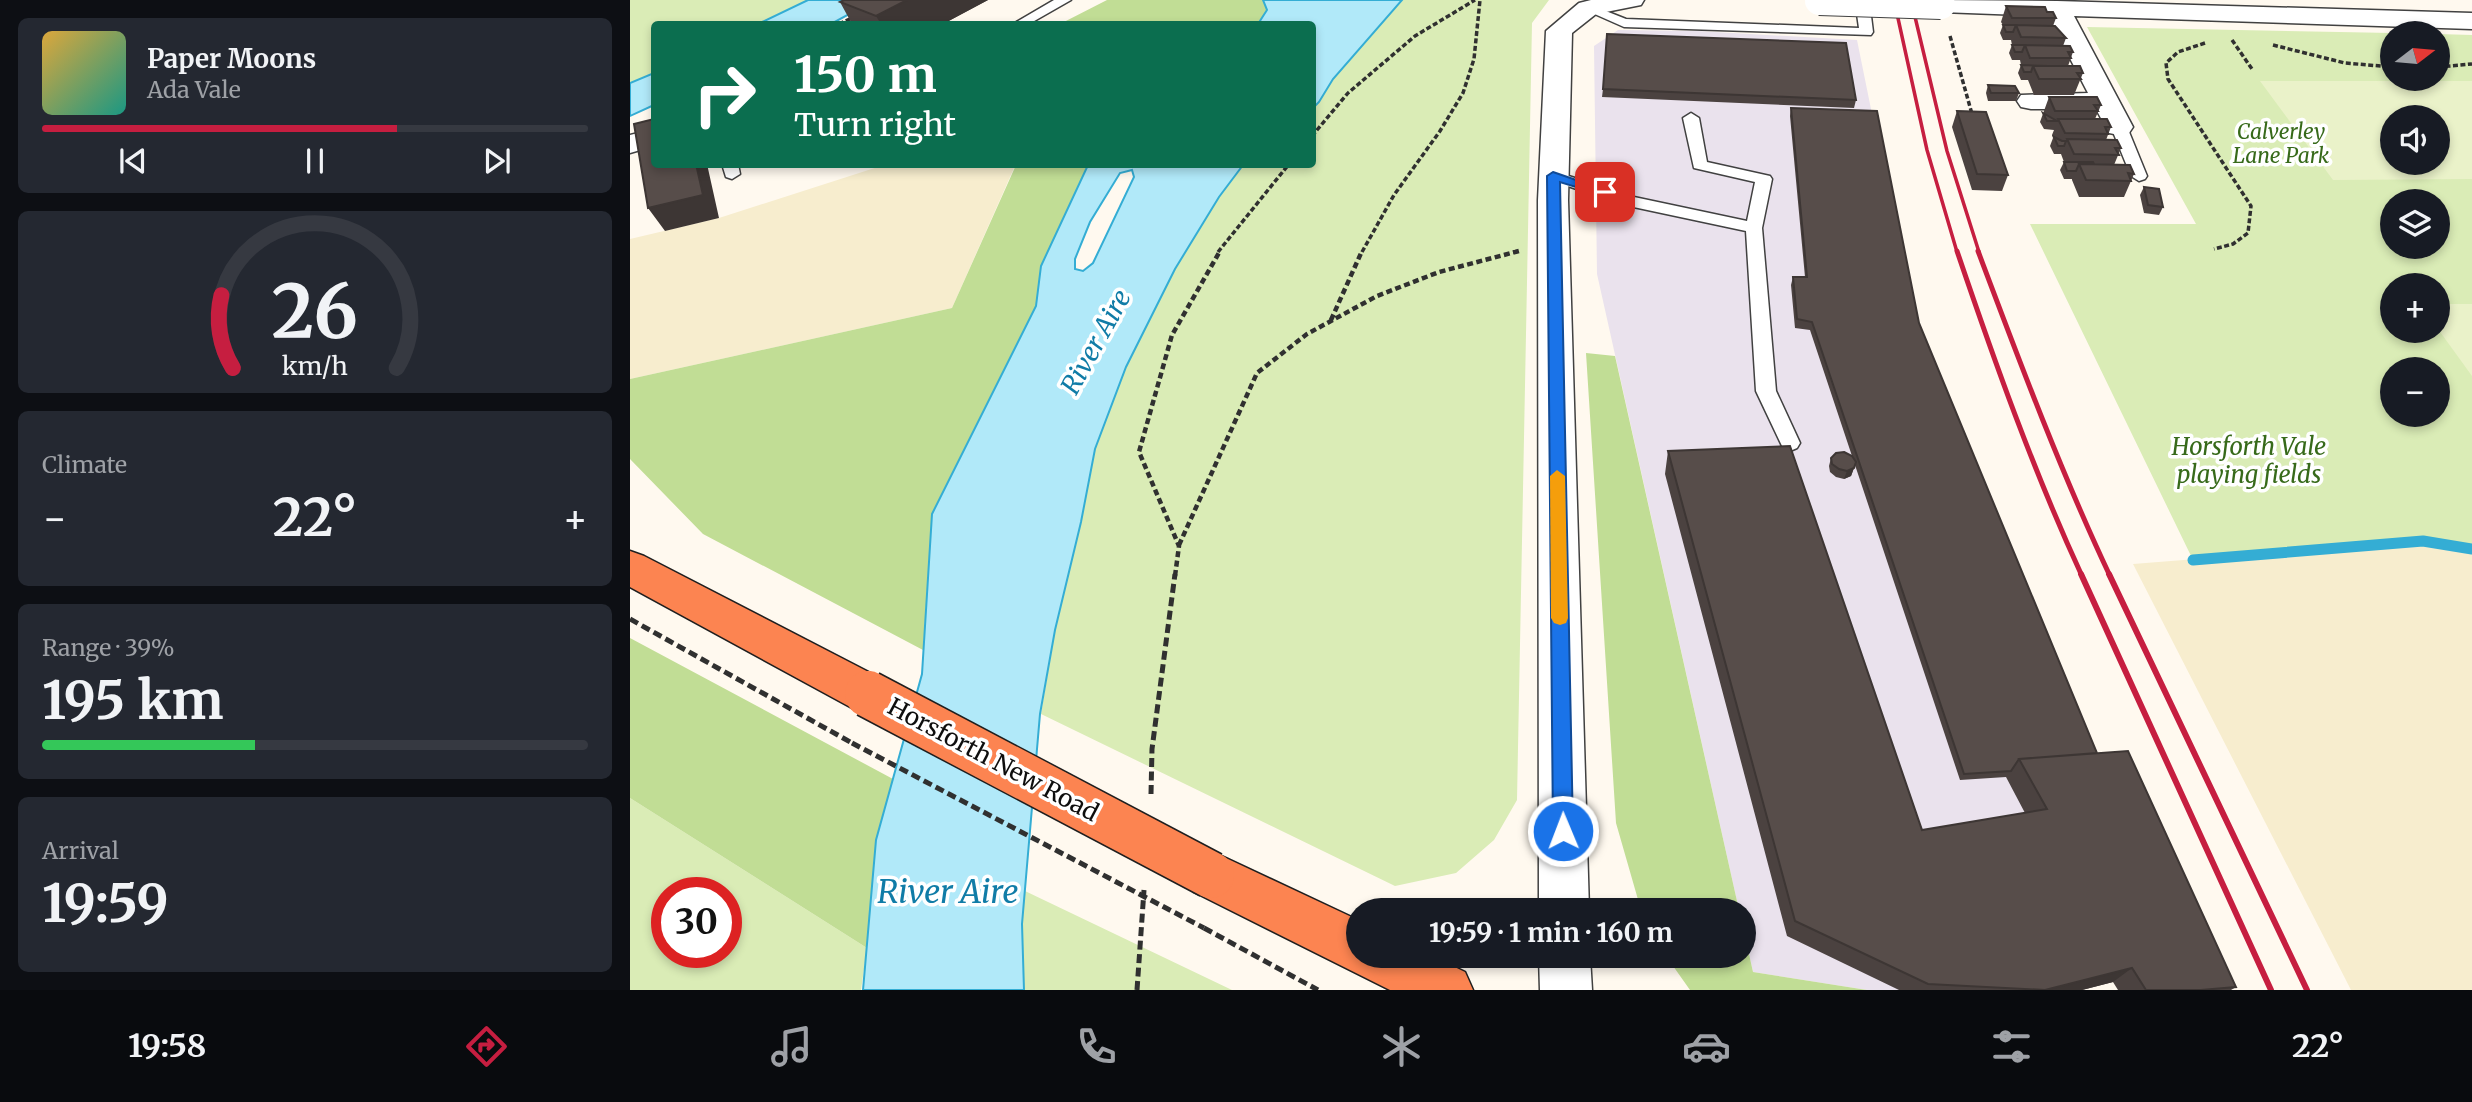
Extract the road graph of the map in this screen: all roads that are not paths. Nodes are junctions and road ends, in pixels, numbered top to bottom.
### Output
1 (1064, 0) edge
2 (1632, 0) edge
3 (1798, 0) edge
4 (1862, 0) edge
5 (1819, 1) edge
6 (1588, 8) junction
7 (2057, 8) junction
8 (1026, 21) edge
9 (2472, 21) edge
10 (2031, 101) dead end
11 (2105, 101) junction
12 (1691, 118) dead end
13 (2119, 127) joint
14 (651, 139) edge
15 (630, 144) edge
16 (1553, 176) junction
17 (2139, 176) dead end
18 (1754, 228) junction
19 (1790, 443) edge
20 (630, 568) edge
21 (1564, 898) edge
22 (1346, 941) edge
23 (1401, 968) edge
24 (1565, 968) edge
25 (1447, 990) edge
26 (1566, 990) edge

1 - 8 lane
2 - 6 street
3 - 5 street
4 - 6 lane
5 - 7 street, bridge
6 - 16 street
7 - 9 street
7 - 11 street
10 - 11 street
11 - 13 street
12 - 18 lane
13 - 17 lane
14 - 15 street
16 - 18 lane
16 - 21 street
18 - 19 lane
20 - 22 highway, Horsforth New Road, bridge
23 - 25 highway
24 - 26 street

